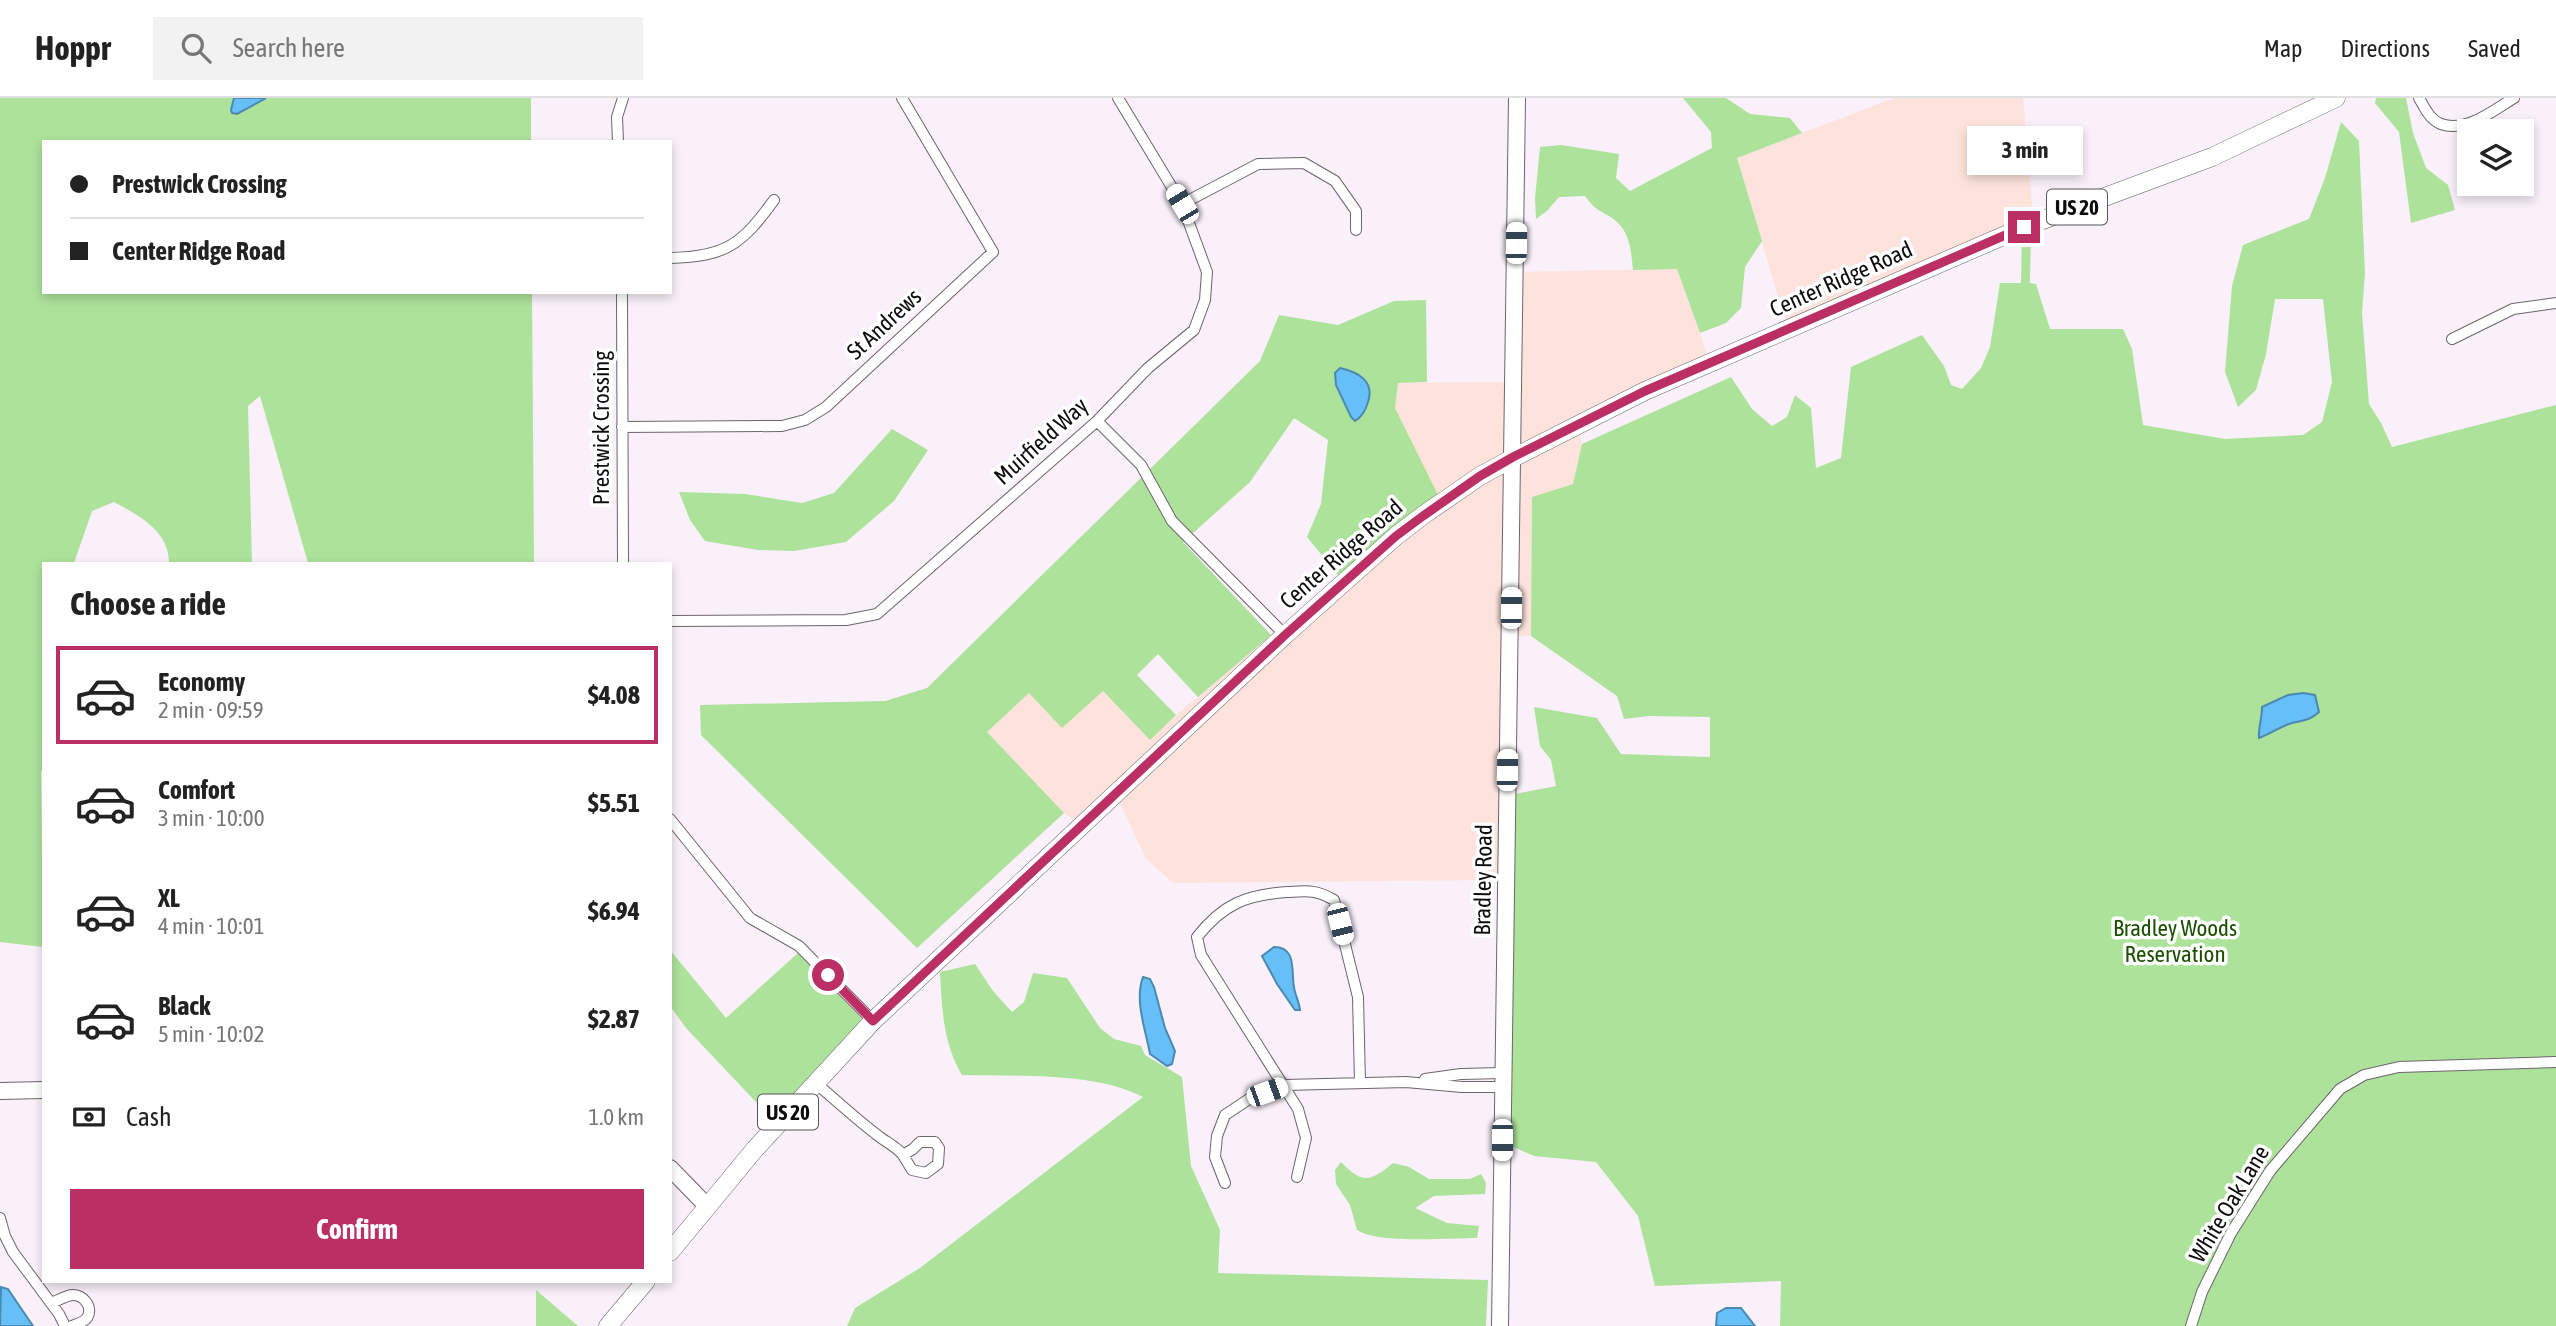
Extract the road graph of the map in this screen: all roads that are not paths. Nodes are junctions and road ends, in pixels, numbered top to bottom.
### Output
1 (623, 98) edge
2 (902, 98) edge
3 (1118, 98) edge
4 (1517, 98) edge
5 (2336, 98) edge
6 (2419, 98) edge
7 (2514, 98) edge
8 (618, 140) edge
9 (774, 200) dead end
10 (1182, 204) junction
11 (1356, 230) dead end
12 (672, 258) edge
13 (622, 294) edge
14 (2556, 303) edge
15 (2452, 339) dead end
16 (1097, 421) junction
17 (622, 427) junction
18 (1513, 457) junction
19 (623, 562) edge
20 (672, 621) edge
21 (1285, 635) junction
22 (672, 820) edge
23 (873, 1021) junction
24 (2556, 1062) edge
25 (1502, 1080) junction
26 (814, 1082) junction
27 (1360, 1083) junction
28 (1285, 1085) junction
29 (42, 1090) edge
30 (0, 1091) edge
31 (903, 1155) dead end
32 (672, 1170) edge
33 (1297, 1177) dead end
34 (1225, 1183) dead end
35 (708, 1206) junction
36 (0, 1218) edge
37 (672, 1250) edge
38 (644, 1283) edge
39 (51, 1303) junction
40 (65, 1326) edge
41 (72, 1326) edge
42 (608, 1326) edge
43 (1500, 1326) edge
44 (2191, 1326) edge

1 - 8 street
2 - 17 street, St Andrews
3 - 10 street, Muirfield Way
4 - 18 street, Bradley Road
5 - 18 main road, Center Ridge Road / US 20
6 - 7 street
9 - 12 street
10 - 11 street
10 - 16 street, Muirfield Way
13 - 17 street, Prestwick Crossing
14 - 15 street
16 - 20 street, Muirfield Way
16 - 21 street
17 - 19 street, Prestwick Crossing
18 - 21 main road, Center Ridge Road / US 20
18 - 25 street, Bradley Road
21 - 23 main road, Center Ridge Road / US 20
22 - 23 street
23 - 26 main road, Center Ridge Road / US 20
24 - 44 street, White Oak Lane
25 - 27 street
25 - 43 street, Bradley Road
26 - 31 street
26 - 35 main road, Center Ridge Road / US 20
27 - 28 street
27 - 28 street
28 - 33 street
28 - 34 street
29 - 30 street
32 - 35 street
35 - 37 main road, Center Ridge Road / US 20
36 - 39 street
38 - 42 main road
39 - 40 street
39 - 41 street

